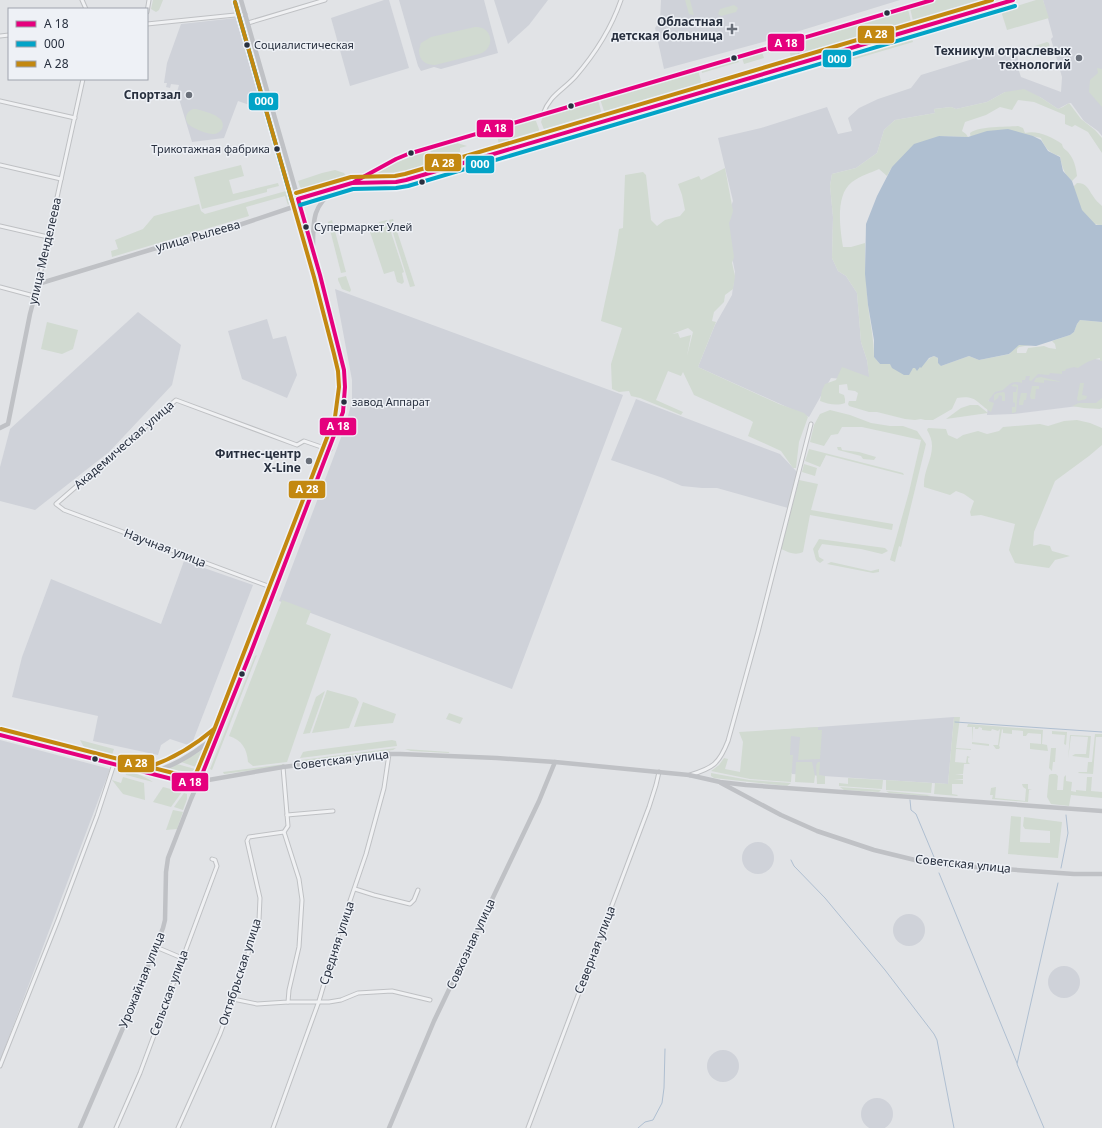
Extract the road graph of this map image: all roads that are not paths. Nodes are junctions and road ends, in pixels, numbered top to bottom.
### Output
1 (241, 0) edge
2 (325, 0) edge
3 (621, 0) edge
4 (932, 0) edge
5 (1013, 0) edge
6 (925, 1) edge
7 (245, 14) junction
8 (248, 23) junction
9 (148, 24) edge
10 (796, 40) junction
11 (803, 63) junction
12 (83, 80) edge
13 (0, 101) edge
14 (543, 115) junction
15 (75, 118) junction
16 (0, 165) edge
17 (61, 179) junction
18 (352, 183) junction
19 (341, 186) junction
20 (298, 199) junction
21 (0, 226) edge
22 (48, 237) junction
23 (313, 251) junction
24 (38, 284) junction
25 (0, 287) edge
26 (34, 296) junction
27 (811, 424) dead end
28 (0, 428) edge
29 (330, 450) junction
30 (56, 504) joint
31 (276, 589) junction
32 (220, 732) junction
33 (0, 735) edge
34 (389, 754) junction
35 (555, 762) junction
36 (114, 764) junction
37 (283, 768) junction
38 (659, 772) junction
39 (150, 773) junction
40 (689, 775) junction
41 (199, 782) junction
42 (720, 782) junction
43 (333, 811) dead end
44 (1102, 811) edge
45 (287, 815) junction
46 (284, 832) junction
47 (212, 859) dead end
48 (1102, 874) edge
49 (355, 888) junction
50 (418, 890) dead end
51 (156, 947) junction
52 (182, 958) junction
53 (233, 999) junction
54 (430, 1000) dead end
55 (319, 1001) junction
56 (288, 1002) junction
57 (0, 1066) edge
58 (80, 1128) edge
59 (116, 1128) edge
60 (178, 1128) edge
61 (273, 1128) edge
62 (389, 1128) edge
63 (528, 1128) edge

1 - 7 main road, Урожайная улица
2 - 8 street
3 - 14 street
4 - 6 main road, улица Рылеева
5 - 11 main road, улица Рылеева
6 - 10 main road, улица Рылеева
7 - 8 main road, Урожайная улица
7 - 9 street
8 - 20 main road, Урожайная улица
10 - 11 main road
10 - 14 main road, улица Рылеева
11 - 18 main road, улица Рылеева
12 - 15 street, улица Менделеева
13 - 15 street
14 - 18 main road, улица Рылеева
15 - 17 street, улица Менделеева
16 - 17 street
17 - 22 street, улица Менделеева
18 - 19 main road, улица Рылеева
19 - 20 main road, улица Рылеева
19 - 23 main road
20 - 23 main road, Урожайная улица
20 - 24 main road, улица Рылеева
21 - 22 street
22 - 24 street, улица Менделеева
23 - 29 main road, Урожайная улица
24 - 26 main road, улица Менделеева
25 - 26 street
26 - 28 main road, улица Менделеева
27 - 40 street
29 - 30 street, Академическая улица
29 - 31 main road, Урожайная улица
30 - 31 street, Научная улица
31 - 32 main road, Урожайная улица
32 - 39 main road
32 - 41 main road, Урожайная улица
33 - 36 main road, Советская улица
34 - 35 main road, Советская улица
34 - 37 main road, Советская улица
34 - 49 street, Средняя улица
35 - 38 main road, Советская улица
35 - 62 main road, Совхозная улица
36 - 39 main road, Советская улица
36 - 57 street
37 - 41 main road, Советская улица
37 - 45 street
38 - 40 main road, Советская улица
38 - 63 street, Северная улица
39 - 41 main road, Советская улица
40 - 42 main road, Советская улица
41 - 51 main road, Урожайная улица
42 - 44 main road
42 - 48 main road, Советская улица
43 - 45 street
45 - 46 street
46 - 53 street, Октябрьская улица
46 - 56 street
47 - 52 street, Сельская улица
49 - 50 street
49 - 55 street, Средняя улица
51 - 52 street
51 - 58 main road, Урожайная улица
52 - 59 street, Сельская улица
53 - 56 street
53 - 60 street, Октябрьская улица
54 - 55 street
55 - 56 street
55 - 61 street, Средняя улица

